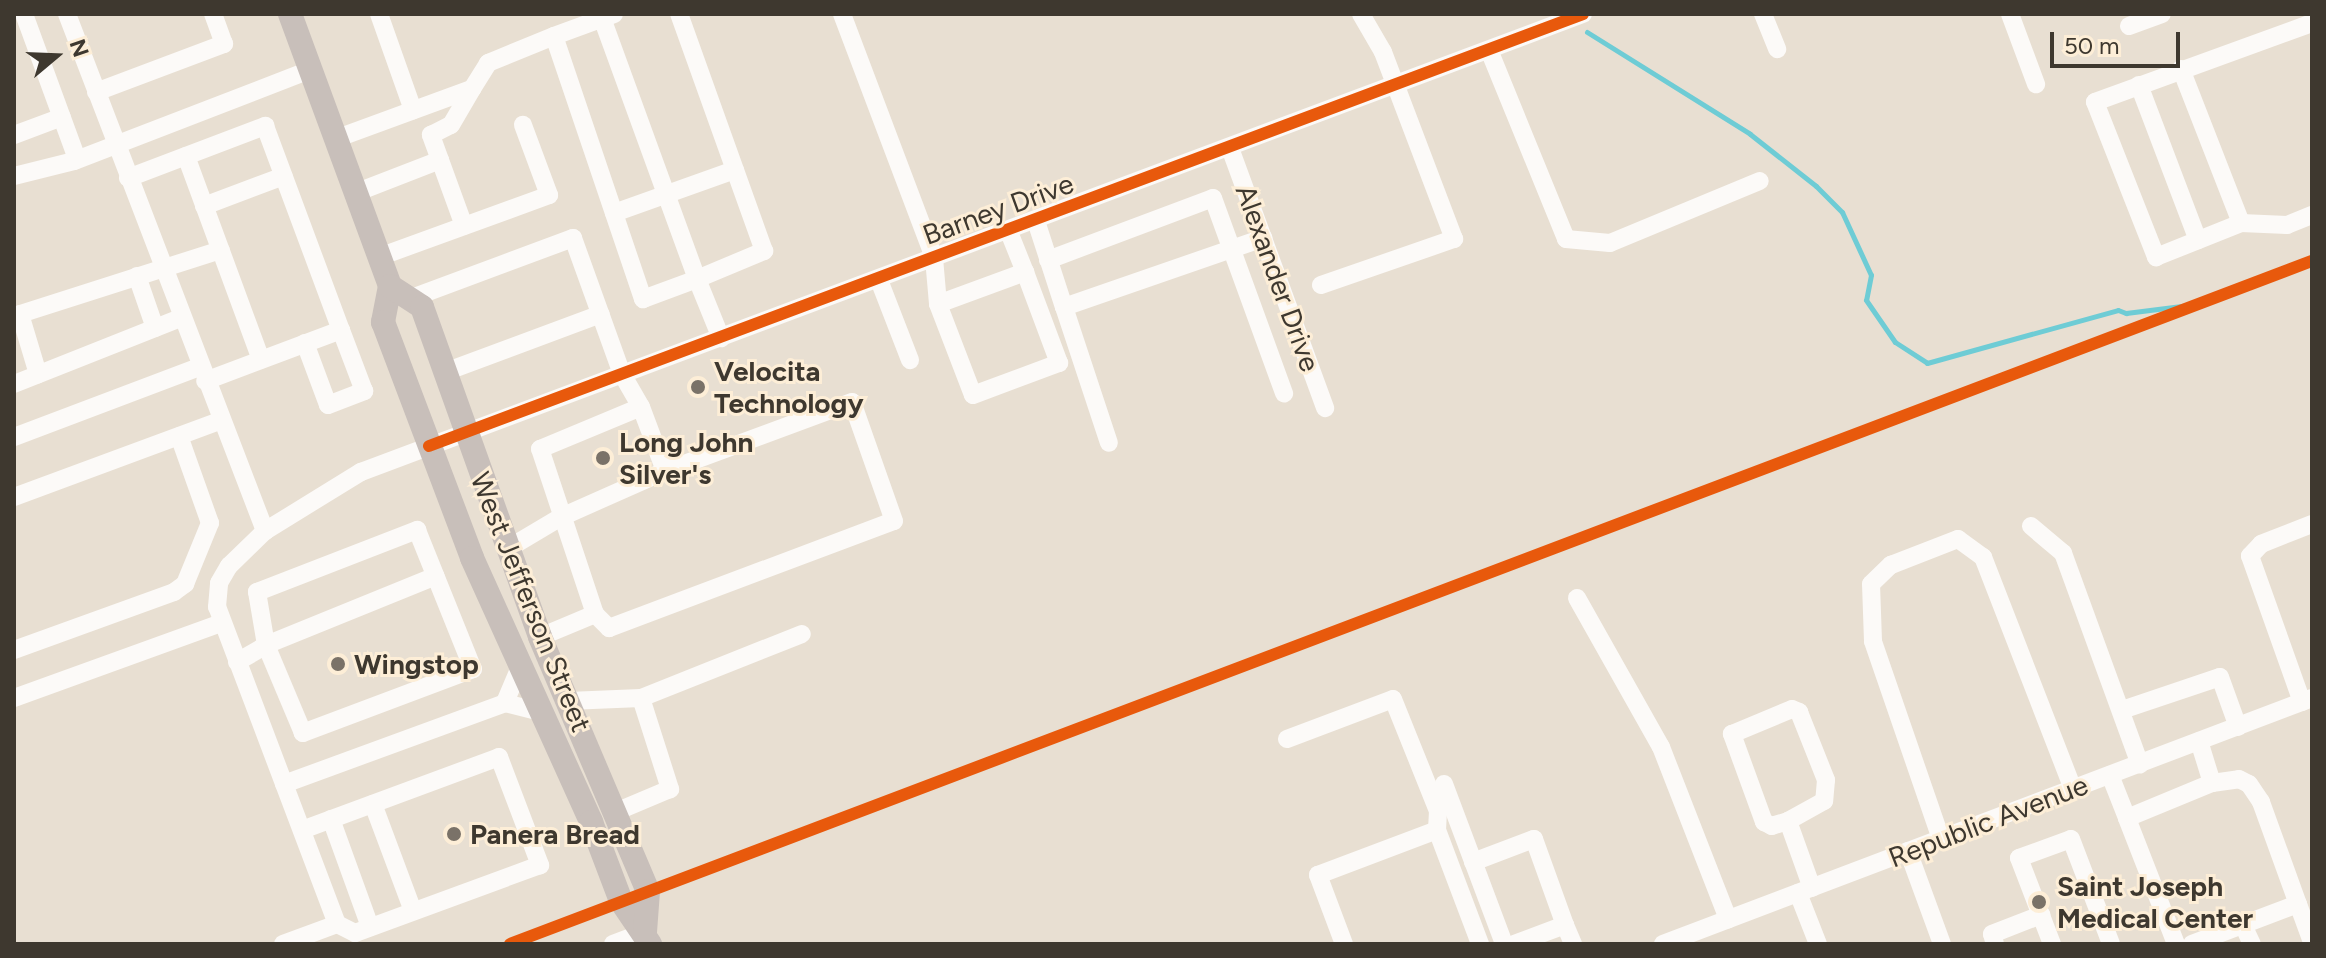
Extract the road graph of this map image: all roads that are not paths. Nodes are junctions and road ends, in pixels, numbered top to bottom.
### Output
1 (24, 14) edge
2 (67, 14) edge
3 (213, 14) edge
4 (290, 14) edge
5 (379, 14) edge
6 (679, 14) edge
7 (842, 14) edge
8 (1361, 14) edge
9 (1583, 14) edge
10 (1763, 14) edge
11 (2010, 14) edge
12 (2162, 14) edge
13 (608, 16) edge
14 (2312, 23) edge
15 (2129, 26) dead end
16 (554, 36) junction
17 (1777, 49) dead end
18 (1489, 50) junction
19 (2181, 69) junction
20 (310, 70) junction
21 (2036, 84) dead end
22 (1396, 85) junction
23 (2139, 85) junction
24 (472, 89) junction
25 (96, 92) junction
26 (413, 110) junction
27 (62, 117) junction
28 (523, 125) dead end
29 (14, 135) edge
30 (335, 139) junction
31 (115, 144) junction
32 (1230, 148) junction
33 (186, 156) junction
34 (77, 159) junction
35 (440, 160) junction
36 (735, 170) junction
37 (14, 176) edge
38 (284, 176) junction
39 (128, 178) junction
40 (1760, 181) dead end
41 (355, 193) junction
42 (667, 194) junction
43 (204, 206) junction
44 (614, 213) junction
45 (2312, 215) edge
46 (1036, 221) junction
47 (2241, 223) junction
48 (464, 226) junction
49 (1009, 232) junction
50 (1263, 238) junction
51 (2198, 240) junction
52 (1233, 249) junction
53 (221, 250) junction
54 (379, 257) junction
55 (934, 258) junction
56 (1048, 260) junction
57 (163, 272) junction
58 (1025, 272) junction
59 (137, 276) junction
60 (697, 279) junction
61 (879, 280) junction
62 (1321, 285) dead end
63 (399, 293) junction
64 (938, 304) junction
65 (1064, 307) junction
66 (601, 314) junction
67 (17, 315) edge
68 (181, 318) junction
69 (155, 328) junction
70 (341, 330) junction
71 (721, 338) junction
72 (305, 343) junction
73 (261, 360) junction
74 (910, 360) dead end
75 (445, 372) junction
76 (38, 374) junction
77 (202, 374) junction
78 (622, 374) junction
79 (14, 384) edge
80 (1284, 393) dead end
81 (641, 407) junction
82 (1325, 408) dead end
83 (220, 421) junction
84 (464, 433) junction
85 (15, 435) edge
86 (179, 436) junction
87 (1109, 443) dead end
88 (429, 446) junction
89 (665, 471) junction
90 (14, 497) edge
91 (561, 517) junction
92 (2312, 524) edge
93 (2031, 526) dead end
94 (265, 531) junction
95 (507, 549) junction
96 (436, 576) junction
97 (1577, 598) dead end
98 (595, 614) junction
99 (221, 623) junction
100 (802, 634) dead end
101 (540, 637) junction
102 (266, 645) junction
103 (14, 650) edge
104 (237, 662) junction
105 (520, 667) junction
106 (14, 698) edge
107 (641, 698) junction
108 (2307, 700) edge
109 (568, 701) junction
110 (505, 703) junction
111 (2122, 710) junction
112 (542, 712) junction
113 (2238, 727) junction
114 (1287, 739) dead end
115 (2199, 741) junction
116 (2140, 764) junction
117 (2110, 775) junction
118 (2212, 783) junction
119 (284, 784) junction
120 (1444, 784) dead end
121 (2073, 789) junction
122 (373, 804) junction
123 (618, 811) junction
124 (2127, 818) junction
125 (331, 819) junction
126 (1788, 821) junction
127 (302, 830) junction
128 (1437, 830) junction
129 (1941, 839) junction
130 (1908, 851) junction
131 (1473, 862) junction
132 (1805, 890) junction
133 (2298, 904) junction
134 (413, 911) junction
135 (2041, 915) junction
136 (1728, 919) junction
137 (337, 924) junction
138 (1565, 925) junction
139 (2243, 925) junction
140 (370, 927) junction
141 (648, 938) edge
142 (2312, 942) edge
143 (283, 944) edge
144 (613, 944) edge
145 (1344, 944) edge
146 (1480, 944) edge
147 (1504, 944) edge
148 (1514, 944) edge
149 (1573, 944) edge
150 (1663, 944) edge
151 (1818, 944) edge
152 (1942, 944) edge
153 (1995, 944) edge
154 (2052, 944) edge
155 (2111, 944) edge
156 (2176, 944) edge
157 (2192, 944) edge
158 (2252, 944) edge

1 - 27 street
2 - 25 street
3 - 25 street
4 - 20 main road, West Jefferson Street
5 - 26 street
6 - 36 street
7 - 55 street
8 - 22 street
9 - 18 street, Barney Drive
10 - 17 street
11 - 21 street
12 - 15 street
13 - 16 street
13 - 42 street
14 - 19 street
16 - 24 street
16 - 44 street
18 - 22 street, Barney Drive
18 - 40 street
19 - 23 street
19 - 47 street
20 - 30 main road, West Jefferson Street
20 - 31 street
22 - 32 street, Barney Drive
22 - 62 street
23 - 51 street
23 - 51 street
24 - 26 street
24 - 35 street
25 - 31 street
26 - 30 street
27 - 29 street
27 - 34 street
28 - 48 street
30 - 41 main road, West Jefferson Street
31 - 34 street
31 - 39 street
32 - 46 street, Barney Drive
32 - 50 street, Alexander Drive
33 - 38 street
33 - 39 street
33 - 43 street
34 - 37 street
35 - 41 street
35 - 48 street
36 - 42 street
36 - 60 street
38 - 43 street
38 - 70 street
39 - 57 street
41 - 54 main road, West Jefferson Street
42 - 44 street
42 - 60 street
43 - 53 street
44 - 60 street
45 - 47 street
46 - 49 street, Barney Drive
46 - 56 street
47 - 51 street
48 - 54 street
49 - 55 street, Barney Drive
49 - 58 street
50 - 52 street
50 - 82 street, Alexander Drive
52 - 56 street
52 - 65 street
52 - 80 street
53 - 57 street
53 - 73 street
54 - 63 main road, West Jefferson Street
55 - 61 street, Barney Drive
55 - 64 street
56 - 65 street
57 - 59 street
57 - 68 street
58 - 64 street
58 - 64 street
59 - 67 street
59 - 69 street
60 - 71 street
61 - 71 street, Barney Drive
61 - 74 street
63 - 66 street
63 - 75 main road, West Jefferson Street
63 - 88 main road, West Jefferson Street
65 - 87 street
66 - 75 street
66 - 78 street
67 - 76 street
68 - 69 street
68 - 77 street
69 - 76 street
70 - 72 street
70 - 72 street
71 - 78 street, Barney Drive
72 - 73 street
73 - 77 street
75 - 84 main road, West Jefferson Street
76 - 79 street
77 - 83 street
77 - 85 street
78 - 81 street
78 - 84 street, Barney Drive
81 - 89 street
81 - 91 street
83 - 86 street
83 - 94 street
84 - 88 street, Barney Drive
84 - 95 main road, West Jefferson Street
86 - 90 street
86 - 103 street
88 - 94 street, Barney Drive
88 - 105 main road, West Jefferson Street
89 - 91 street
89 - 98 street
91 - 95 street
91 - 98 street
92 - 108 street
93 - 111 street
94 - 99 street, Barney Drive
95 - 101 main road, West Jefferson Street
96 - 102 street
96 - 102 street
96 - 102 street
97 - 136 street
98 - 101 street
99 - 104 street, Barney Drive
99 - 106 street
100 - 107 street
101 - 109 main road, West Jefferson Street
102 - 104 street
104 - 119 street, Barney Drive
105 - 110 street
105 - 112 main road, West Jefferson Street
107 - 109 street
107 - 123 street
108 - 113 street, Republic Avenue
109 - 123 main road, West Jefferson Street
110 - 112 street
110 - 119 street
111 - 113 street
111 - 116 street
112 - 141 main road, West Jefferson Street
113 - 115 street, Republic Avenue
114 - 128 street
115 - 116 street, Republic Avenue
115 - 118 street
116 - 117 street, Republic Avenue
117 - 121 street, Republic Avenue
117 - 124 street
118 - 124 street
118 - 133 street
119 - 127 street, Barney Drive
120 - 131 street
121 - 129 street, Republic Avenue
121 - 129 street
122 - 125 street
122 - 134 street
122 - 134 street
123 - 141 main road, West Jefferson Street
124 - 156 street
125 - 127 street
125 - 140 street
126 - 126 street
126 - 132 street
127 - 137 street, Barney Drive
128 - 145 street
128 - 146 street
129 - 130 street, Republic Avenue
130 - 132 street, Republic Avenue
130 - 152 street
131 - 138 street
131 - 147 street
132 - 136 street, Republic Avenue
132 - 151 street
133 - 139 street
133 - 142 street
134 - 140 street
135 - 153 street
135 - 154 street
135 - 155 street
136 - 150 street, Republic Avenue
137 - 140 street
137 - 143 street
138 - 148 street
138 - 149 street
139 - 157 street
139 - 158 street
141 - 144 street

